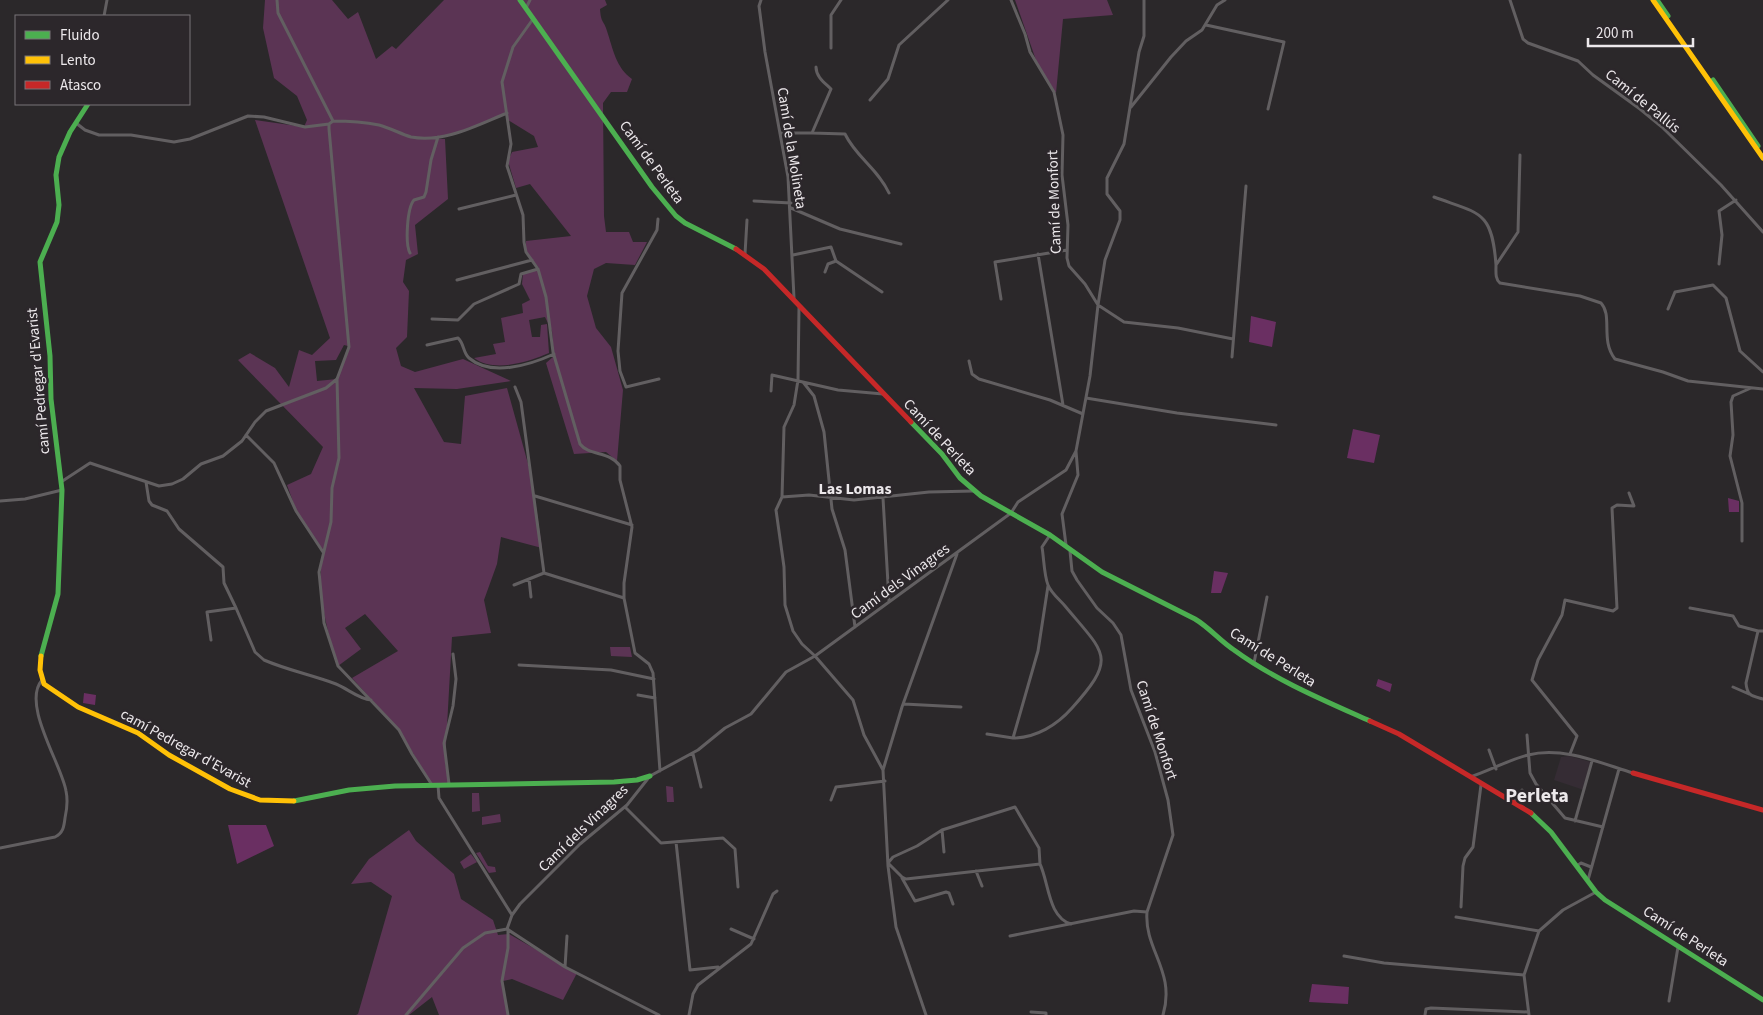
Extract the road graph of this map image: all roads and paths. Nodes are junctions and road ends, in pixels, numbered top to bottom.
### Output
1 (107, 0) edge
2 (277, 0) edge
3 (520, 0) edge
4 (530, 0) edge
5 (759, 0) edge
6 (842, 0) edge
7 (948, 0) edge
8 (1011, 0) edge
9 (1144, 0) edge
10 (1225, 0) edge
11 (1510, 0) edge
12 (1655, 0) edge
13 (526, 8) junction
14 (104, 15) edge
15 (533, 19) junction
16 (1206, 25) junction
17 (831, 48) dead end
18 (816, 67) dead end
19 (870, 100) dead end
20 (87, 105) edge
21 (1130, 108) junction
22 (1268, 109) dead end
23 (507, 113) junction
24 (333, 121) junction
25 (76, 123) junction
26 (329, 124) junction
27 (780, 133) junction
28 (812, 133) junction
29 (438, 137) junction
30 (1763, 153) edge
31 (1520, 156) dead end
32 (1763, 158) edge
33 (1246, 186) dead end
34 (889, 193) dead end
35 (516, 195) junction
36 (1434, 197) dead end
37 (1736, 200) junction
38 (754, 201) dead end
39 (791, 203) junction
40 (791, 208) junction
41 (459, 209) dead end
42 (658, 219) dead end
43 (747, 220) dead end
44 (1763, 232) edge
45 (901, 244) dead end
46 (1066, 250) junction
47 (410, 253) dead end
48 (745, 254) junction
49 (1038, 254) junction
50 (793, 255) junction
51 (532, 260) junction
52 (836, 261) junction
53 (1719, 264) dead end
54 (1496, 266) junction
55 (538, 269) junction
56 (825, 272) dead end
57 (457, 280) dead end
58 (882, 292) dead end
59 (1001, 299) dead end
60 (794, 302) junction
61 (1098, 305) junction
62 (799, 308) junction
63 (1668, 309) dead end
64 (432, 319) dead end
65 (1233, 339) junction
66 (427, 345) dead end
67 (554, 354) junction
68 (1232, 357) dead end
69 (969, 360) dead end
70 (1763, 372) edge
71 (337, 379) junction
72 (659, 379) dead end
73 (798, 380) junction
74 (803, 382) junction
75 (515, 387) dead end
76 (1754, 388) junction
77 (1763, 389) edge
78 (771, 390) dead end
79 (883, 394) junction
80 (1086, 398) junction
81 (1063, 405) junction
82 (1083, 415) junction
83 (1276, 425) dead end
84 (246, 435) junction
85 (1076, 451) junction
86 (61, 482) junction
87 (146, 482) junction
88 (62, 490) junction
89 (974, 491) junction
90 (1629, 493) dead end
91 (535, 496) junction
92 (782, 497) junction
93 (831, 498) junction
94 (883, 498) junction
95 (0, 501) edge
96 (1011, 513) junction
97 (632, 524) junction
98 (1050, 535) junction
99 (1742, 541) dead end
100 (1068, 550) junction
101 (323, 553) junction
102 (958, 553) junction
103 (544, 573) junction
104 (529, 579) junction
105 (514, 585) dead end
106 (1048, 586) junction
107 (531, 597) dead end
108 (1266, 597) dead end
109 (624, 598) junction
110 (889, 602) junction
111 (236, 608) junction
112 (1690, 608) dead end
113 (854, 627) junction
114 (1763, 631) edge
115 (1758, 632) junction
116 (211, 640) dead end
117 (453, 654) dead end
118 (815, 656) junction
119 (1254, 663) junction
120 (518, 665) dead end
121 (654, 679) junction
122 (42, 680) junction
123 (1733, 687) dead end
124 (638, 695) dead end
125 (1749, 695) junction
126 (655, 698) junction
127 (1763, 699) edge
128 (372, 700) junction
129 (904, 704) junction
130 (961, 707) dead end
131 (987, 734) dead end
132 (1528, 735) dead end
133 (1013, 738) junction
134 (1489, 750) dead end
135 (693, 754) junction
136 (1570, 754) junction
137 (1528, 755) junction
138 (1592, 761) junction
139 (1496, 769) junction
140 (1619, 769) junction
141 (883, 770) junction
142 (660, 771) junction
143 (1633, 772) joint
144 (650, 776) junction
145 (1470, 777) junction
146 (885, 780) junction
147 (449, 784) junction
148 (435, 785) junction
149 (1481, 785) junction
150 (701, 787) dead end
151 (1522, 790) dead end
152 (831, 800) dead end
153 (1514, 802) junction
154 (625, 807) junction
155 (1763, 810) edge
156 (1575, 821) junction
157 (1603, 827) junction
158 (942, 830) junction
159 (676, 842) junction
160 (0, 848) edge
161 (944, 852) dead end
162 (888, 864) junction
163 (1040, 864) junction
164 (1578, 865) junction
165 (1591, 867) junction
166 (976, 870) junction
167 (902, 877) junction
168 (1588, 880) junction
169 (982, 886) dead end
170 (738, 887) dead end
171 (777, 891) dead end
172 (1596, 892) junction
173 (953, 904) dead end
174 (1461, 907) dead end
175 (1147, 912) junction
176 (512, 915) junction
177 (1456, 917) dead end
178 (1071, 924) junction
179 (507, 929) junction
180 (731, 929) dead end
181 (1539, 931) junction
182 (567, 936) dead end
183 (1010, 936) dead end
184 (754, 939) junction
185 (1678, 947) junction
186 (1344, 956) dead end
187 (565, 967) junction
188 (718, 967) junction
189 (1524, 975) junction
190 (1763, 1000) edge
191 (1670, 1001) dead end
192 (1031, 1012) dead end
193 (1528, 1014) edge
194 (406, 1015) edge
195 (508, 1015) edge
196 (660, 1015) edge
197 (689, 1015) edge
198 (926, 1015) edge
199 (1046, 1015) edge
200 (1163, 1015) edge
201 (1425, 1015) edge

1 - 14 street
2 - 24 street
3 - 13 street, Camí de Perleta
4 - 13 street
5 - 27 street, Camí de la Molineta
6 - 17 street
7 - 19 street
8 - 46 street, Camí de Monfort
9 - 21 street
10 - 16 street
11 - 37 street, Camí de Pallús
12 - 30 street
12 - 32 street
13 - 15 street, Camí de Perleta
15 - 23 street
15 - 48 street, Camí de Perleta
16 - 21 street
16 - 22 street
18 - 28 street
20 - 25 street, camí Pedregar d'Evarist
21 - 61 street
23 - 29 street
23 - 35 street
24 - 26 street
24 - 29 street
25 - 26 street
25 - 86 street, camí Pedregar d'Evarist
26 - 71 street
27 - 28 street
27 - 39 street, Camí de la Molineta
28 - 34 street
29 - 47 street
31 - 54 street
33 - 65 street
35 - 41 street
35 - 51 street
36 - 54 street
37 - 44 street, Camí de Pallús
37 - 53 street
38 - 39 street
39 - 40 street, Camí de la Molineta
40 - 45 street
40 - 50 street, Camí de la Molineta
42 - 72 street
43 - 48 street
46 - 49 street
46 - 61 street, Camí de Monfort
48 - 60 street, Camí de Perleta
49 - 59 street
49 - 81 street
50 - 52 street
50 - 60 street, Camí de la Molineta
51 - 55 street
51 - 57 street
52 - 56 street
52 - 58 street
54 - 76 street
55 - 64 street
55 - 67 street
60 - 62 street, Camí de Perleta
61 - 65 street
61 - 80 street, Camí de Monfort
62 - 73 street
62 - 79 street, Camí de Perleta
63 - 70 street
65 - 68 street
66 - 67 street
67 - 97 street
69 - 81 street
71 - 84 street
71 - 101 street
73 - 74 street
73 - 78 street
73 - 92 street
74 - 79 street
74 - 93 street
75 - 91 street
76 - 77 street
76 - 99 street
79 - 89 street, Camí de Perleta
80 - 82 street, Camí de Monfort
80 - 83 street
81 - 82 street
82 - 85 street, Camí de Monfort
84 - 87 street
84 - 101 street
85 - 96 street, Camí dels Vinagres
85 - 100 street, Camí de Monfort
86 - 87 street
86 - 88 street, camí Pedregar d'Evarist
87 - 111 street
88 - 95 street
88 - 122 street, camí Pedregar d'Evarist
89 - 94 street
89 - 96 street, Camí de Perleta
90 - 136 street
91 - 97 street
91 - 103 street
92 - 93 street
92 - 118 street
93 - 94 street
93 - 113 street
94 - 110 street
96 - 98 street, Camí de Perleta
96 - 102 street, Camí dels Vinagres
97 - 109 street
98 - 100 street, Camí de Perleta
98 - 106 street
100 - 119 street, Camí de Perleta
100 - 175 street, Camí de Monfort
101 - 128 street
102 - 110 street, Camí dels Vinagres
102 - 129 street
103 - 104 street
103 - 109 street
104 - 105 street
104 - 107 street
106 - 133 street
106 - 133 street
108 - 119 street
109 - 121 street
110 - 113 street, Camí dels Vinagres
111 - 116 street
111 - 128 street
112 - 115 street
113 - 118 street, Camí dels Vinagres
114 - 115 street
115 - 125 street
117 - 147 street
118 - 135 street, Camí dels Vinagres
118 - 141 street
119 - 145 street, Camí de Perleta
120 - 121 street
121 - 126 street
122 - 148 street, camí Pedregar d'Evarist
122 - 160 street
123 - 125 street
124 - 126 street
125 - 127 street
126 - 142 street
128 - 148 street
129 - 130 street
129 - 141 street
131 - 133 street
132 - 137 street
134 - 139 street
135 - 142 street, Camí dels Vinagres
135 - 150 street
136 - 137 street
136 - 138 street
137 - 139 street
137 - 156 street
138 - 140 street
138 - 156 street
139 - 145 street
140 - 143 street
140 - 157 street
141 - 146 street
142 - 144 street, Camí dels Vinagres
143 - 155 street
144 - 147 street, camí Pedregar d'Evarist
144 - 154 street, Camí dels Vinagres
145 - 149 street, Camí de Perleta
146 - 152 street
146 - 162 street
147 - 148 street, camí Pedregar d'Evarist
148 - 176 street
149 - 153 street, Camí de Perleta
149 - 174 street
151 - 153 street
153 - 164 street, Camí de Perleta
154 - 159 street
154 - 176 street, Camí dels Vinagres
156 - 157 street
157 - 165 street
158 - 161 street
158 - 162 street
158 - 163 street
159 - 170 street
159 - 188 street
162 - 167 street
162 - 198 street
163 - 166 street
163 - 178 street
164 - 165 street
164 - 168 street, Camí de Perleta
165 - 168 street
166 - 167 street
166 - 169 street
167 - 173 street
168 - 172 street, Camí de Perleta
171 - 184 street
172 - 181 street
172 - 185 street, Camí de Perleta
175 - 178 street
175 - 200 street, Camí de Monfort
176 - 179 street, Camí dels Vinagres
177 - 181 street
178 - 183 street
179 - 187 street
179 - 194 street
179 - 195 street, Camí dels Vinagres
180 - 184 street
181 - 189 street
182 - 187 street
184 - 188 street
185 - 190 street, Camí de Perleta
185 - 191 street
186 - 189 street
187 - 196 street
188 - 197 street
189 - 193 street
192 - 199 street
193 - 201 street

